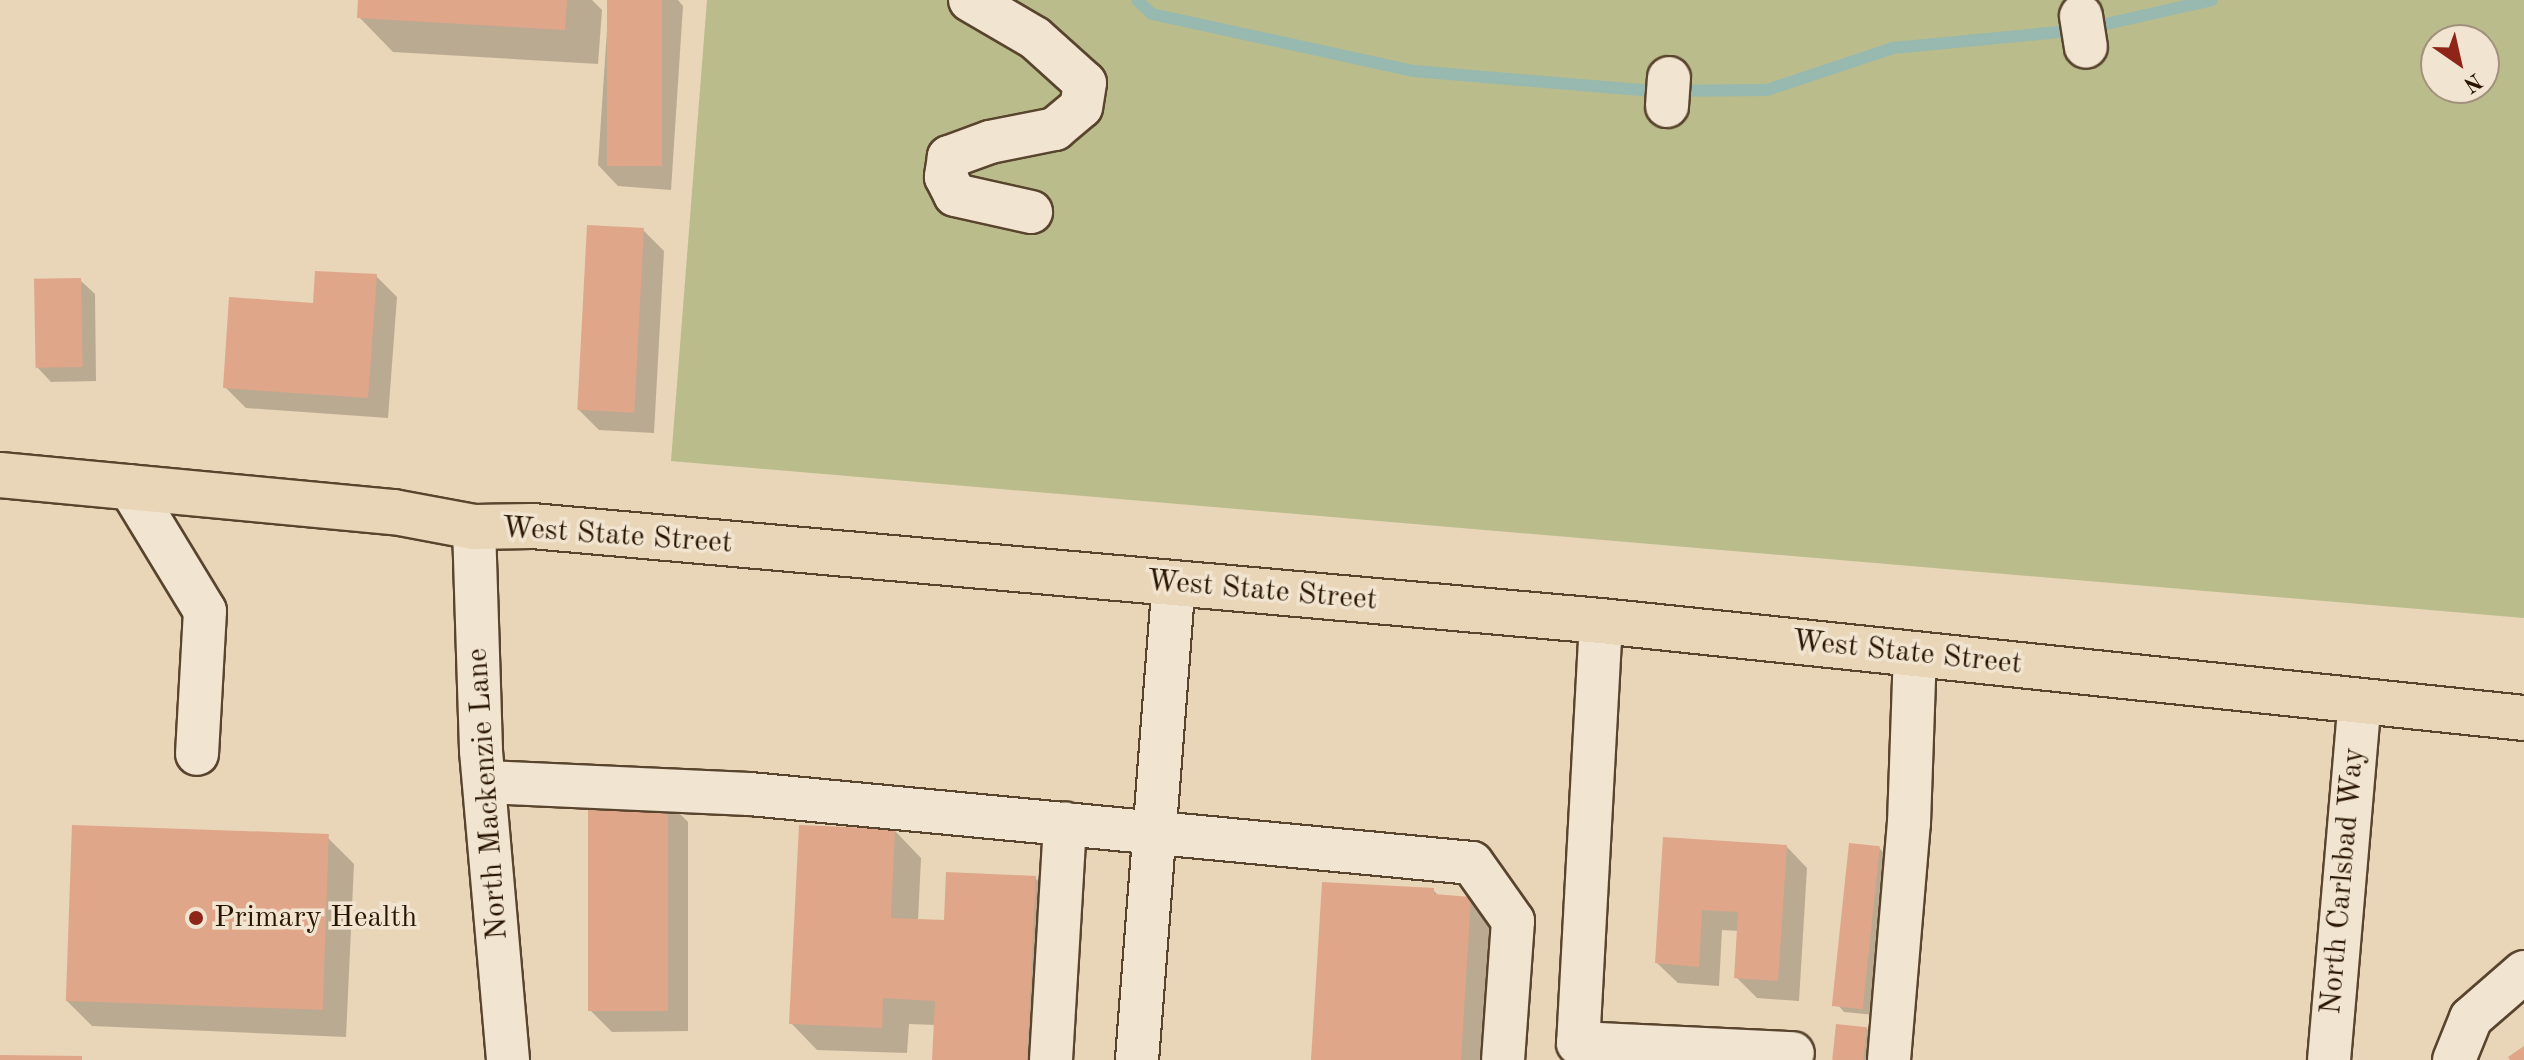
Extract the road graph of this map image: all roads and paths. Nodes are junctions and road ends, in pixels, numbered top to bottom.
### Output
1 (970, 0) edge
2 (1031, 212) dead end
3 (0, 475) edge
4 (129, 486) junction
5 (474, 527) junction
6 (1174, 583) junction
7 (1601, 621) junction
8 (1915, 654) junction
9 (2360, 701) junction
10 (2524, 718) edge
11 (197, 754) dead end
12 (485, 782) junction
13 (1065, 823) junction
14 (1154, 830) junction
15 (2524, 972) edge
16 (1793, 1053) dead end
17 (508, 1060) edge
18 (1051, 1060) edge
19 (1137, 1060) edge
20 (1503, 1060) edge
21 (1889, 1060) edge
22 (2329, 1060) edge
23 (2454, 1060) edge

1 - 2 street
3 - 4 main road, West State Street
4 - 5 main road, West State Street
4 - 11 street
5 - 6 main road, West State Street
5 - 12 street, North Mackenzie Lane
6 - 7 main road, West State Street
6 - 14 street
7 - 8 main road, West State Street
7 - 16 street
8 - 9 main road, West State Street
8 - 21 street
9 - 10 main road, West State Street
9 - 22 street, North Carlsbad Way
12 - 13 street
12 - 17 street, North Mackenzie Lane
13 - 14 street
13 - 18 street
14 - 19 street
14 - 20 street
15 - 23 street

